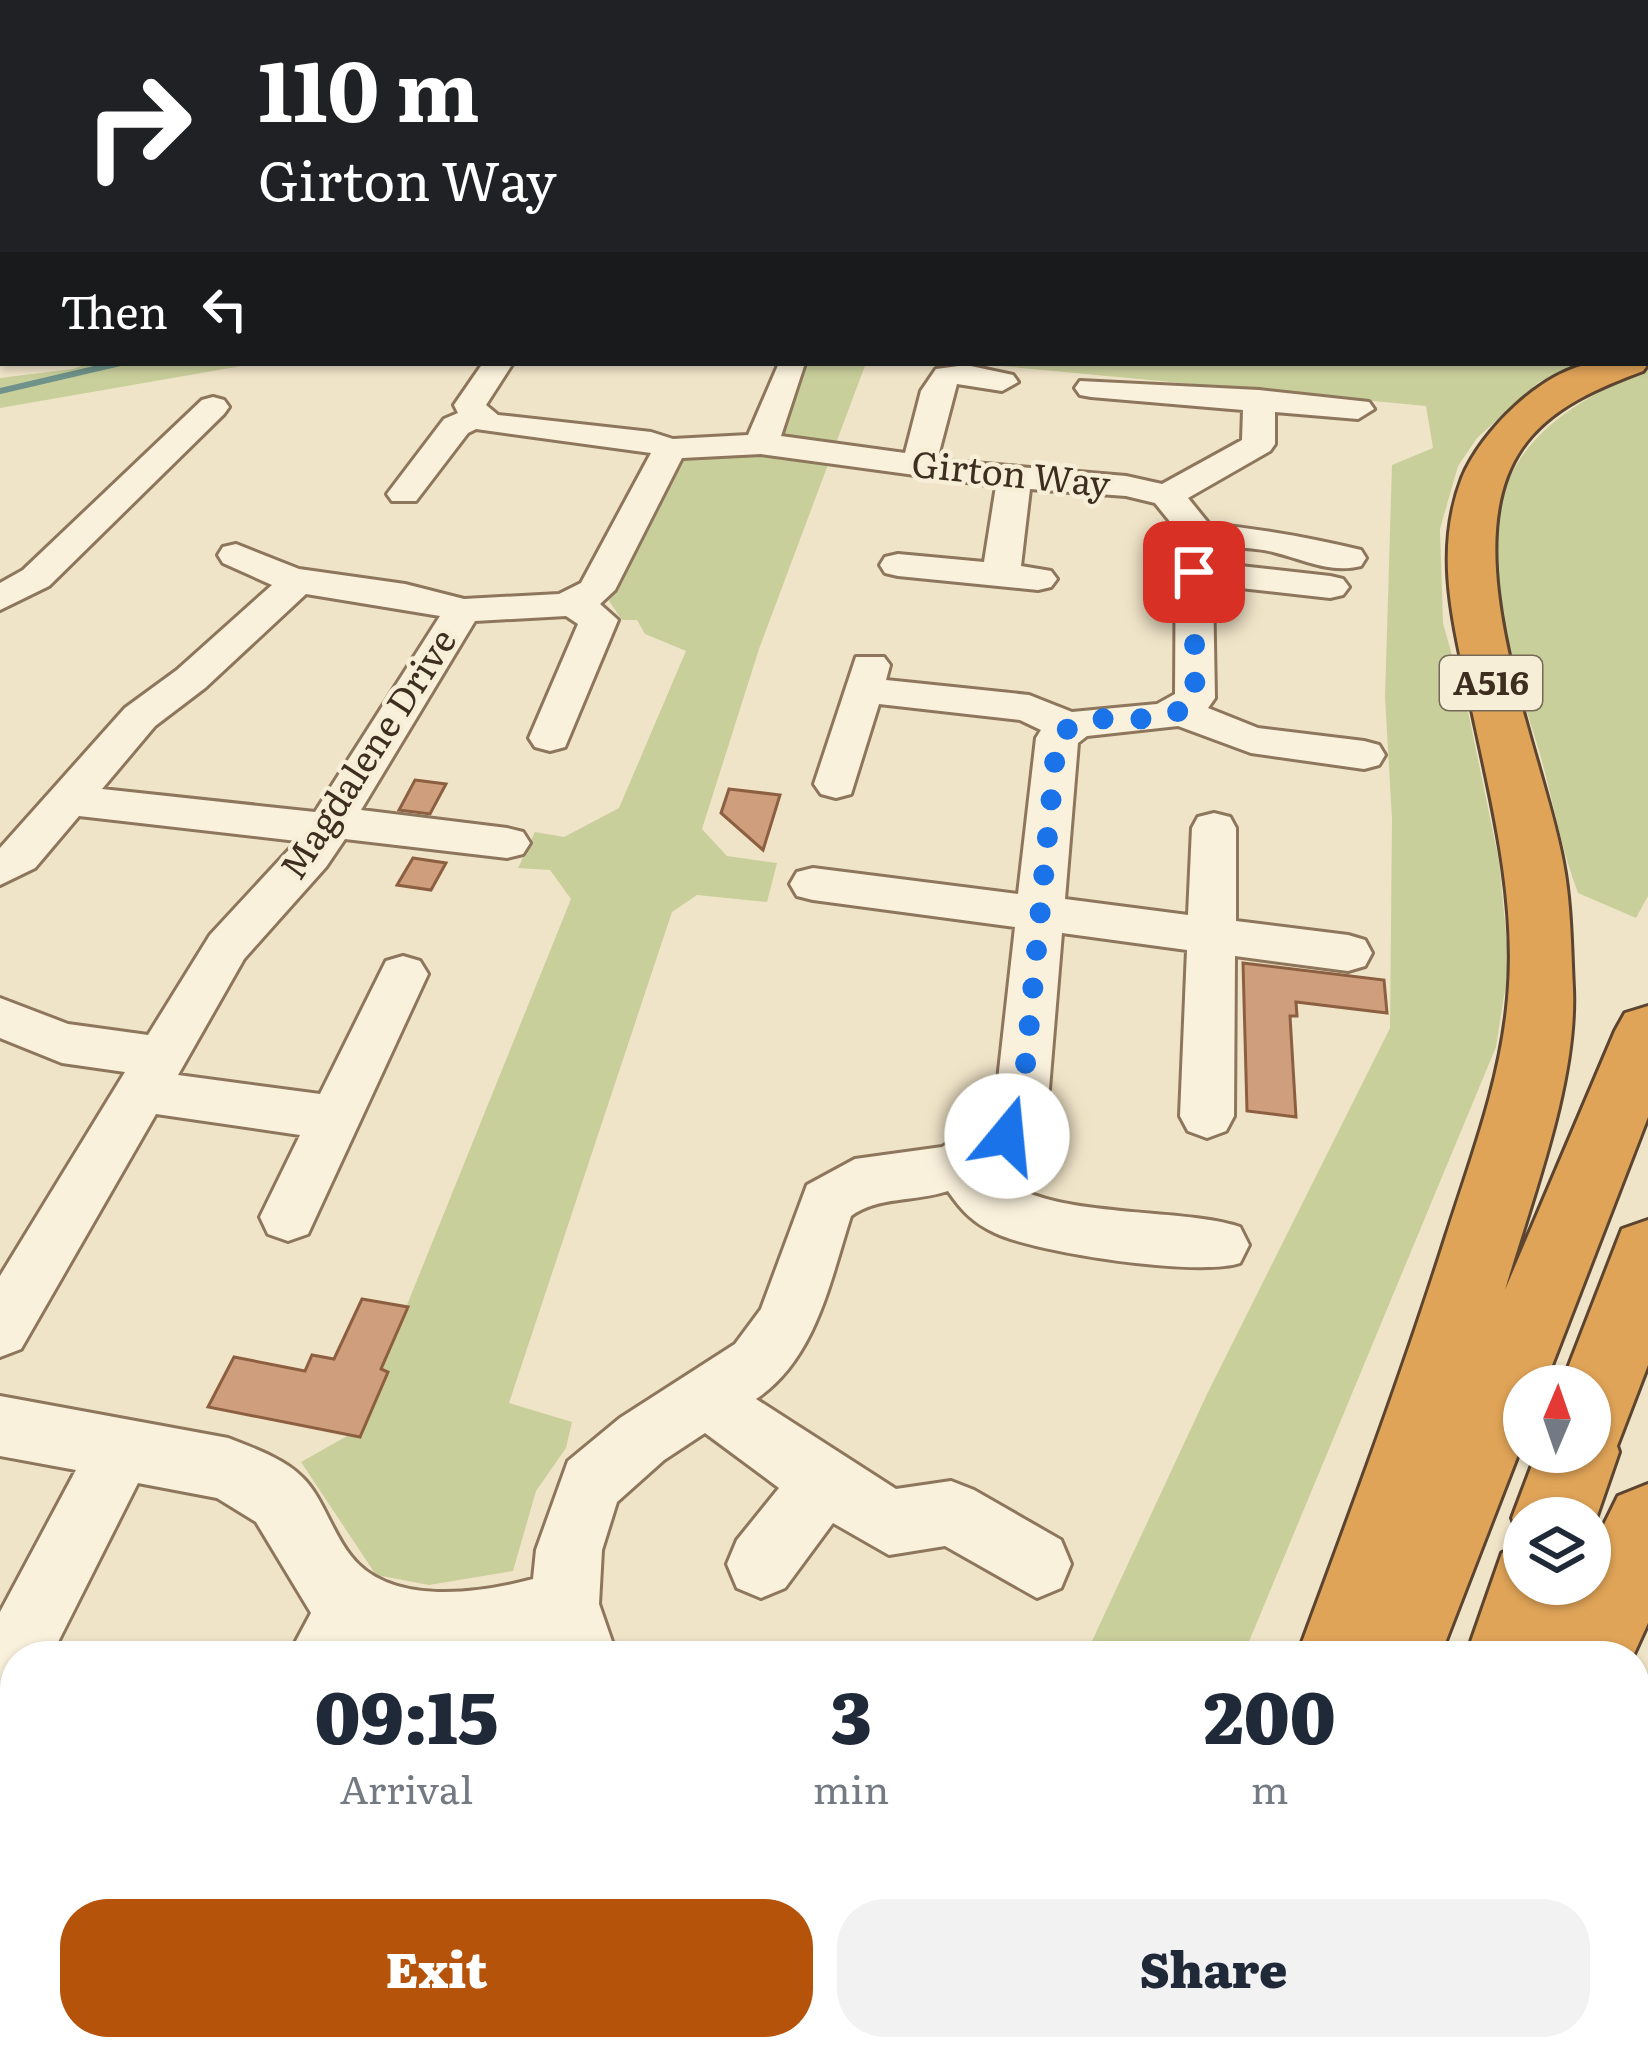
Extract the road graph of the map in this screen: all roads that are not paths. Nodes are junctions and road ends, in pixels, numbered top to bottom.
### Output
1 (496, 366) edge
2 (792, 366) edge
3 (1622, 366) edge
4 (1002, 382) dead end
5 (1090, 388) dead end
6 (1259, 400) junction
7 (1358, 409) dead end
8 (196, 415) dead end
9 (476, 417) junction
10 (761, 444) junction
11 (670, 449) junction
12 (918, 467) junction
13 (1014, 478) junction
14 (404, 494) dead end
15 (1185, 534) junction
16 (247, 562) dead end
17 (898, 565) dead end
18 (1339, 573) dead end
19 (285, 595) junction
20 (0, 599) edge
21 (573, 604) junction
22 (463, 611) junction
23 (1183, 712) junction
24 (1067, 726) junction
25 (550, 738) dead end
26 (1364, 754) dead end
27 (836, 784) dead end
28 (57, 814) junction
29 (330, 825) junction
30 (1214, 827) dead end
31 (505, 844) dead end
32 (0, 869) edge
33 (812, 884) dead end
34 (1040, 913) junction
35 (1212, 934) junction
36 (1348, 953) dead end
37 (403, 974) dead end
38 (0, 1017) edge
39 (1648, 1031) edge
40 (155, 1074) junction
41 (1207, 1116) dead end
42 (335, 1118) junction
43 (960, 1164) junction
44 (288, 1217) dead end
45 (1220, 1245) dead end
46 (1648, 1252) edge
47 (0, 1330) edge
48 (1609, 1365) edge
49 (708, 1396) junction
50 (0, 1426) edge
51 (122, 1448) junction
52 (825, 1481) junction
53 (1648, 1526) edge
54 (761, 1564) dead end
55 (1037, 1564) dead end
56 (1527, 1605) edge
57 (573, 1630) edge
58 (339, 1634) edge
59 (22, 1641) edge
60 (1347, 1641) edge
61 (1401, 1641) edge
62 (1516, 1641) edge
63 (1594, 1641) edge

1 - 9 street
2 - 10 street
3 - 60 highway, A516
4 - 12 street
5 - 6 street
6 - 7 street
6 - 15 street
8 - 20 street
9 - 11 street, Girton Way
9 - 14 street
10 - 11 street, Girton Way
10 - 12 street, Girton Way
11 - 21 street
12 - 13 street, Girton Way
13 - 15 street, Girton Way
13 - 17 street
15 - 18 street, Girton Way
15 - 23 street
16 - 19 street
19 - 22 street
19 - 28 street
21 - 22 street, Magdalene Drive
21 - 25 street
22 - 29 street, Magdalene Drive
23 - 24 street
23 - 26 street
24 - 27 street
24 - 34 street
28 - 29 street
28 - 32 street
29 - 31 street
29 - 40 street, Magdalene Drive
30 - 35 street
33 - 34 street
34 - 35 street
34 - 43 street
35 - 36 street
35 - 41 street
37 - 42 street
38 - 40 street
39 - 61 highway
40 - 42 street
40 - 47 street, Magdalene Drive
42 - 44 street
43 - 45 street
43 - 49 street
46 - 48 highway
49 - 52 street
49 - 57 street
50 - 51 street
51 - 58 street
51 - 59 street
52 - 54 street
52 - 55 street
53 - 63 highway
56 - 62 highway
57 - 58 street

